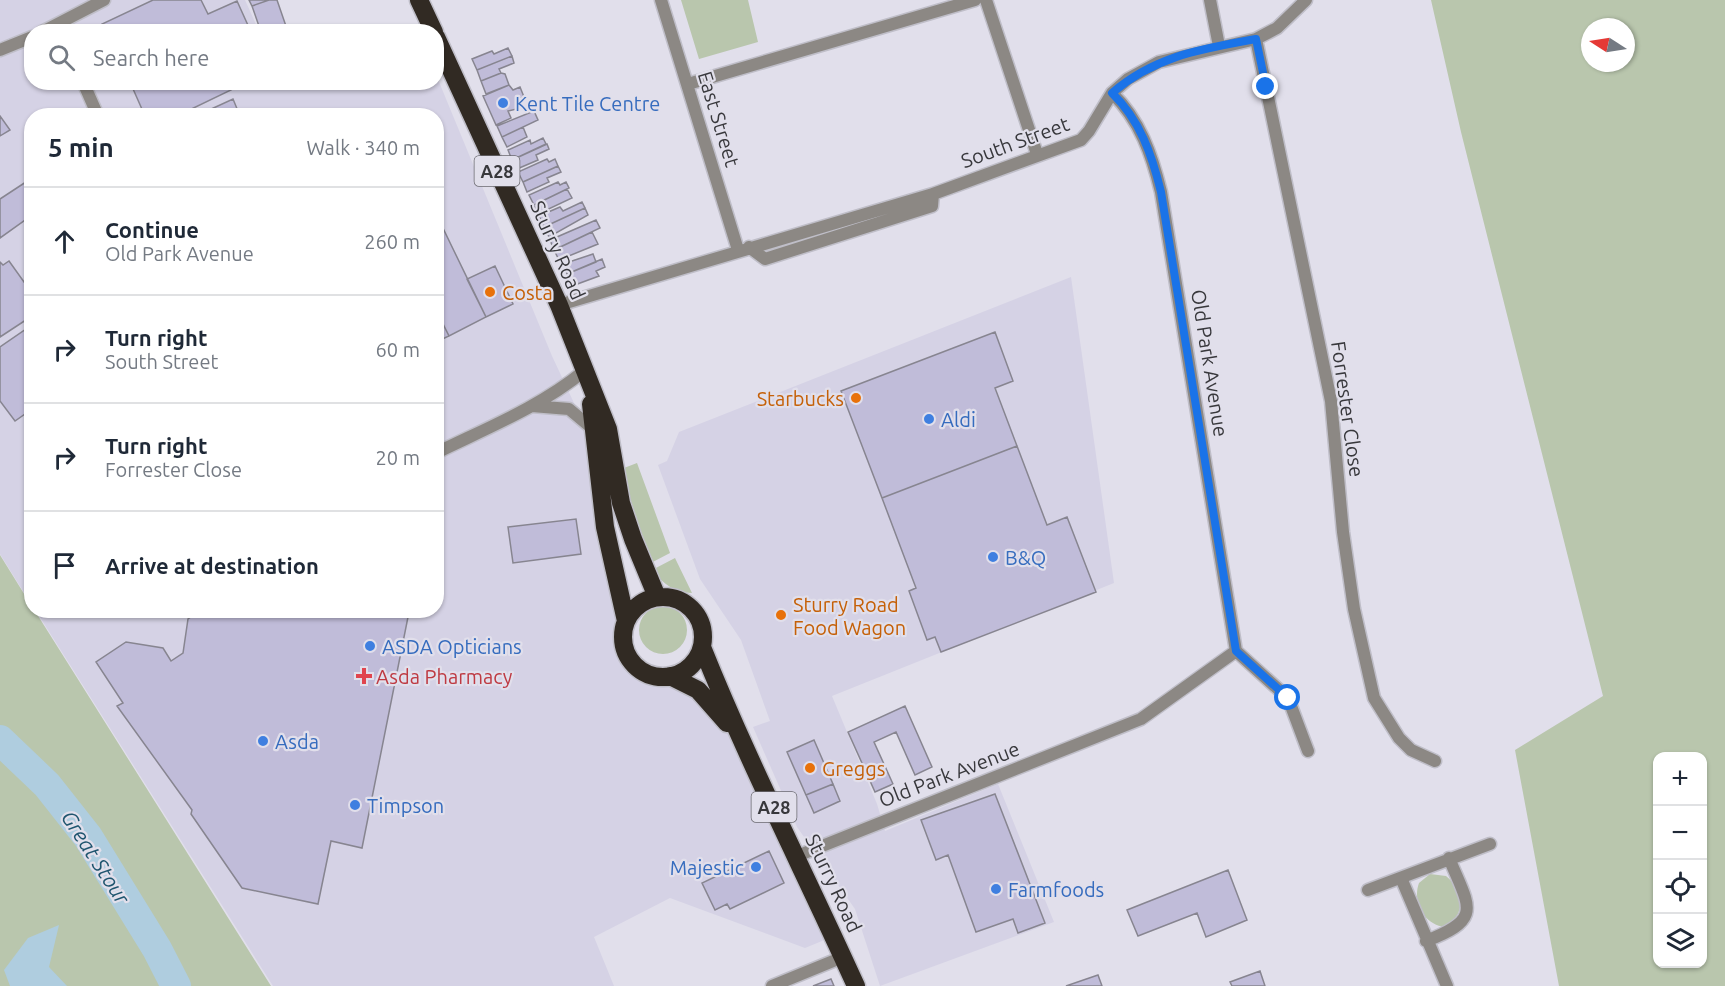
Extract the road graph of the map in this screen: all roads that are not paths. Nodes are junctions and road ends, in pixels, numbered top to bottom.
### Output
1 (104, 0) edge
2 (419, 0) edge
3 (661, 0) edge
4 (975, 0) edge
5 (986, 0) edge
6 (1210, 0) edge
7 (1306, 0) edge
8 (65, 24) edge
9 (430, 24) edge
10 (1256, 39) junction
11 (24, 40) edge
12 (1218, 46) junction
13 (0, 51) edge
14 (444, 54) edge
15 (688, 84) junction
16 (87, 90) edge
17 (1112, 93) junction
18 (94, 108) edge
19 (1037, 154) junction
20 (744, 248) junction
21 (559, 305) junction
22 (586, 378) junction
23 (532, 406) junction
24 (594, 430) junction
25 (444, 449) edge
26 (657, 597) junction
27 (626, 621) junction
28 (702, 646) junction
29 (1236, 651) junction
30 (670, 676) junction
31 (737, 734) junction
32 (1308, 751) dead end
33 (1435, 761) dead end
34 (1490, 844) dead end
35 (797, 856) junction
36 (1449, 858) junction
37 (1401, 878) junction
38 (1368, 890) dead end
39 (1426, 941) junction
40 (843, 957) junction
41 (772, 986) edge
42 (856, 986) edge
43 (1447, 986) edge

1 - 8 street
2 - 9 highway
3 - 15 street, East Street
4 - 15 street
5 - 19 street
6 - 12 street
7 - 10 street
10 - 12 street, South Street
10 - 33 street, Forrester Close
11 - 13 street
12 - 17 street, South Street
14 - 21 highway, Sturry Road / A28
15 - 20 street, East Street
16 - 18 street
17 - 19 street, South Street
17 - 29 street, Old Park Avenue
19 - 20 street, South Street
20 - 21 street, South Street
21 - 22 highway, Sturry Road / A28
22 - 23 street
22 - 24 highway, Sturry Road / A28
22 - 26 highway, Sturry Road / A28
23 - 24 street
23 - 25 street
24 - 27 highway, Sturry Road / A28
26 - 27 highway
26 - 28 highway, Sturry Road / A28
27 - 30 highway, Sturry Road / A28
28 - 30 highway
28 - 31 highway, Sturry Road / A28
29 - 32 street
29 - 35 street, Old Park Avenue
30 - 31 highway, Sturry Road / A28
31 - 35 highway, Sturry Road / A28
34 - 36 street
35 - 40 highway, Sturry Road / A28
36 - 37 street
36 - 39 street
37 - 38 street
37 - 39 street
39 - 43 street
40 - 41 street
40 - 42 highway, Sturry Road / A28

